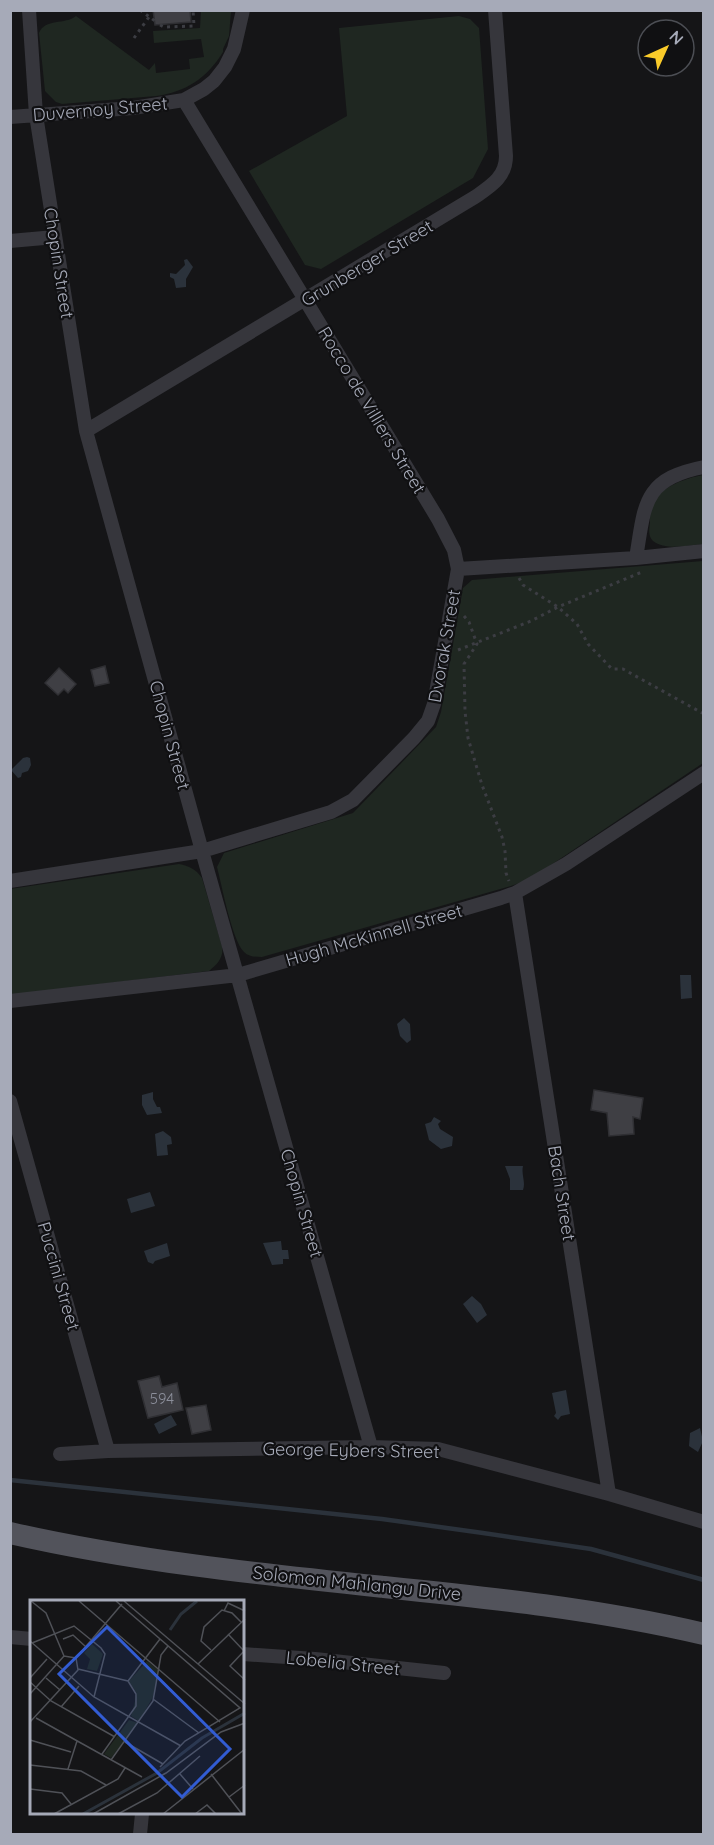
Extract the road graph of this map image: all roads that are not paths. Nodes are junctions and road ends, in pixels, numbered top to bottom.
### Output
1 (29, 10) edge
2 (243, 10) edge
3 (495, 10) edge
4 (184, 100) junction
5 (36, 116) junction
6 (10, 117) edge
7 (55, 237) junction
8 (10, 241) edge
9 (306, 300) junction
10 (86, 431) junction
11 (704, 467) edge
12 (704, 551) edge
13 (636, 558) junction
14 (458, 569) junction
15 (704, 773) edge
16 (201, 851) junction
17 (10, 881) edge
18 (515, 893) junction
19 (238, 975) junction
20 (10, 1001) edge
21 (10, 1101) edge
22 (371, 1447) junction
23 (108, 1451) junction
24 (60, 1454) dead end
25 (609, 1494) junction
26 (704, 1522) edge
27 (10, 1533) edge
28 (704, 1634) edge
29 (10, 1637) edge
30 (30, 1639) edge
31 (244, 1654) edge
32 (444, 1673) dead end
33 (142, 1815) edge
34 (140, 1834) edge

1 - 5 street, Chopin Street
2 - 4 street, Duvernoy Street
3 - 9 street, Grunberger Street
4 - 5 street, Duvernoy Street
4 - 9 street, Rocco de Villiers Street
5 - 6 street, Duvernoy Street
5 - 7 street, Chopin Street
7 - 8 street
7 - 10 street, Chopin Street
9 - 10 street, Grunberger Street
9 - 14 street, Rocco de Villiers Street
10 - 16 street, Chopin Street
11 - 13 street
12 - 13 street, Dvorak Street
13 - 14 street, Dvorak Street
14 - 16 street, Dvorak Street
15 - 18 street, Hugh McKinnell Street
16 - 17 street, Dvorak Street
16 - 19 street, Chopin Street
18 - 19 street, Hugh McKinnell Street
18 - 25 street, Bach Street
19 - 20 street, Hugh McKinnell Street
19 - 22 street, Chopin Street
21 - 23 street, Puccini Street
22 - 23 street, George Eybers Street
22 - 25 street, George Eybers Street
23 - 24 street, George Eybers Street
25 - 26 street, George Eybers Street
27 - 28 main road, Solomon Mahlangu Drive
29 - 30 street
31 - 32 street, Lobelia Street
33 - 34 street

